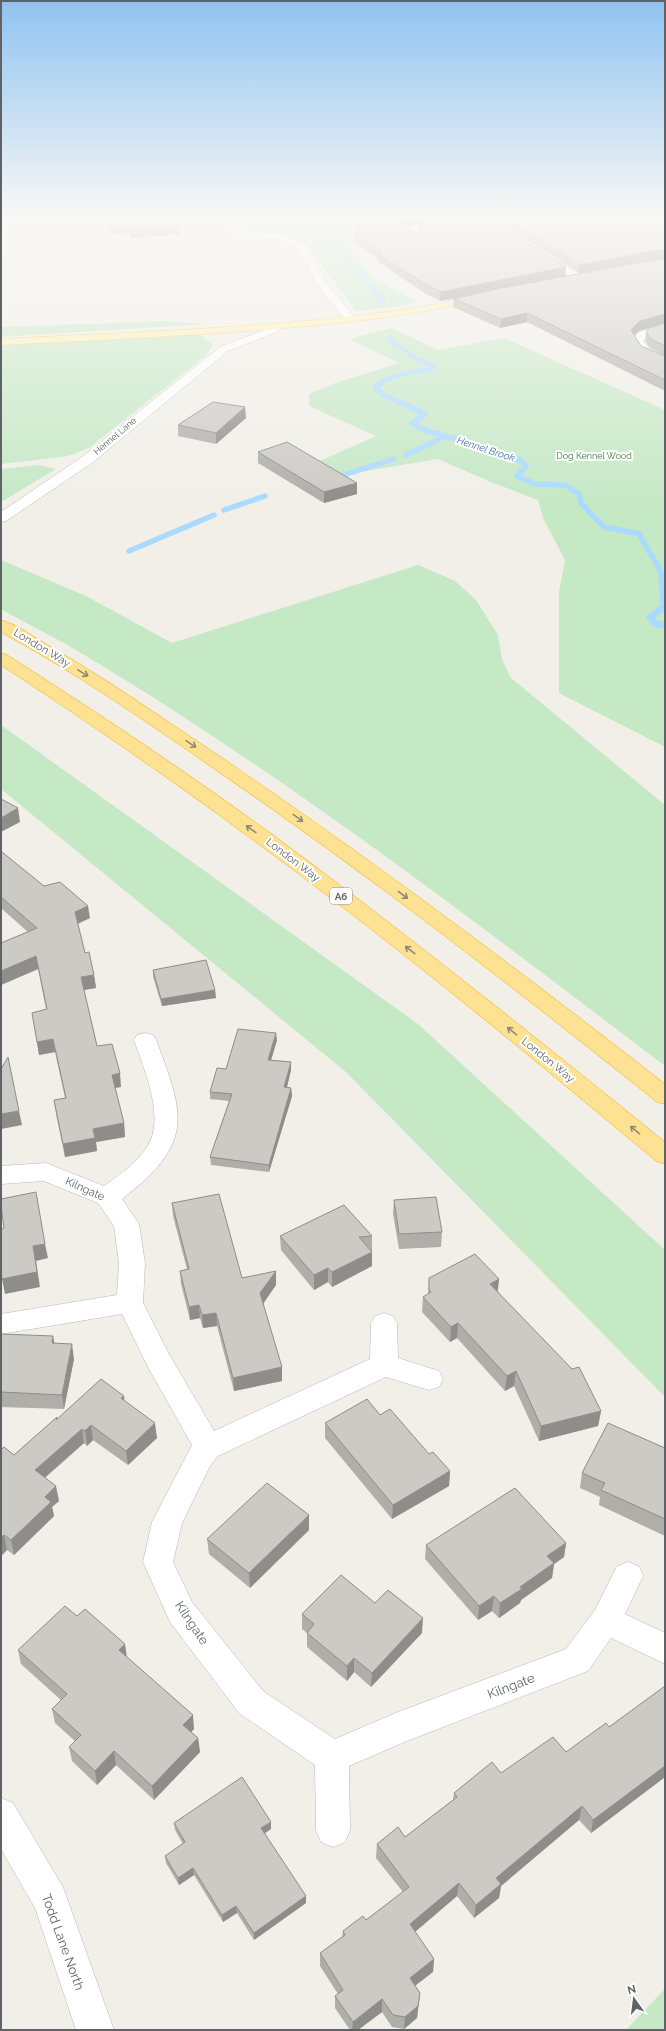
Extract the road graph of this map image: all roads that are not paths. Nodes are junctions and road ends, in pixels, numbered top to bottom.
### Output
1 (345, 314) edge
2 (395, 314) edge
3 (350, 320) junction
4 (277, 326) junction
5 (665, 327) edge
6 (220, 330) junction
7 (1, 342) edge
8 (224, 349) junction
9 (665, 362) edge
10 (1, 518) edge
11 (1, 624) edge
12 (1, 658) edge
13 (145, 1040) dead end
14 (665, 1096) edge
15 (665, 1155) edge
16 (1, 1175) edge
17 (107, 1197) junction
18 (130, 1303) junction
19 (384, 1323) dead end
20 (1, 1324) edge
21 (384, 1365) junction
22 (429, 1379) dead end
23 (208, 1447) junction
24 (628, 1576) dead end
25 (606, 1620) junction
26 (665, 1649) edge
27 (332, 1757) junction
28 (1, 1815) edge
29 (332, 1830) dead end
30 (95, 2030) edge

1 - 3 street
2 - 3 main road, Hennel Lane
3 - 4 main road, Hennel Lane
4 - 6 main road, Hennel Lane
4 - 8 street, Hennel Lane
5 - 9 street
6 - 7 main road, Hennel Lane
6 - 8 street
8 - 10 street, Hennel Lane
11 -> 14 highway, London Way
15 -> 12 highway, London Way / A6
13 - 17 street
16 - 17 street, Kilngate
17 - 18 street, Kilngate
18 - 20 street
18 - 23 street
19 - 21 street
21 - 22 street
21 - 23 street
23 - 27 street, Kilngate
24 - 25 street, Kilngate
25 - 26 street
25 - 27 street, Kilngate
27 - 29 street
28 - 30 street, Todd Lane North

